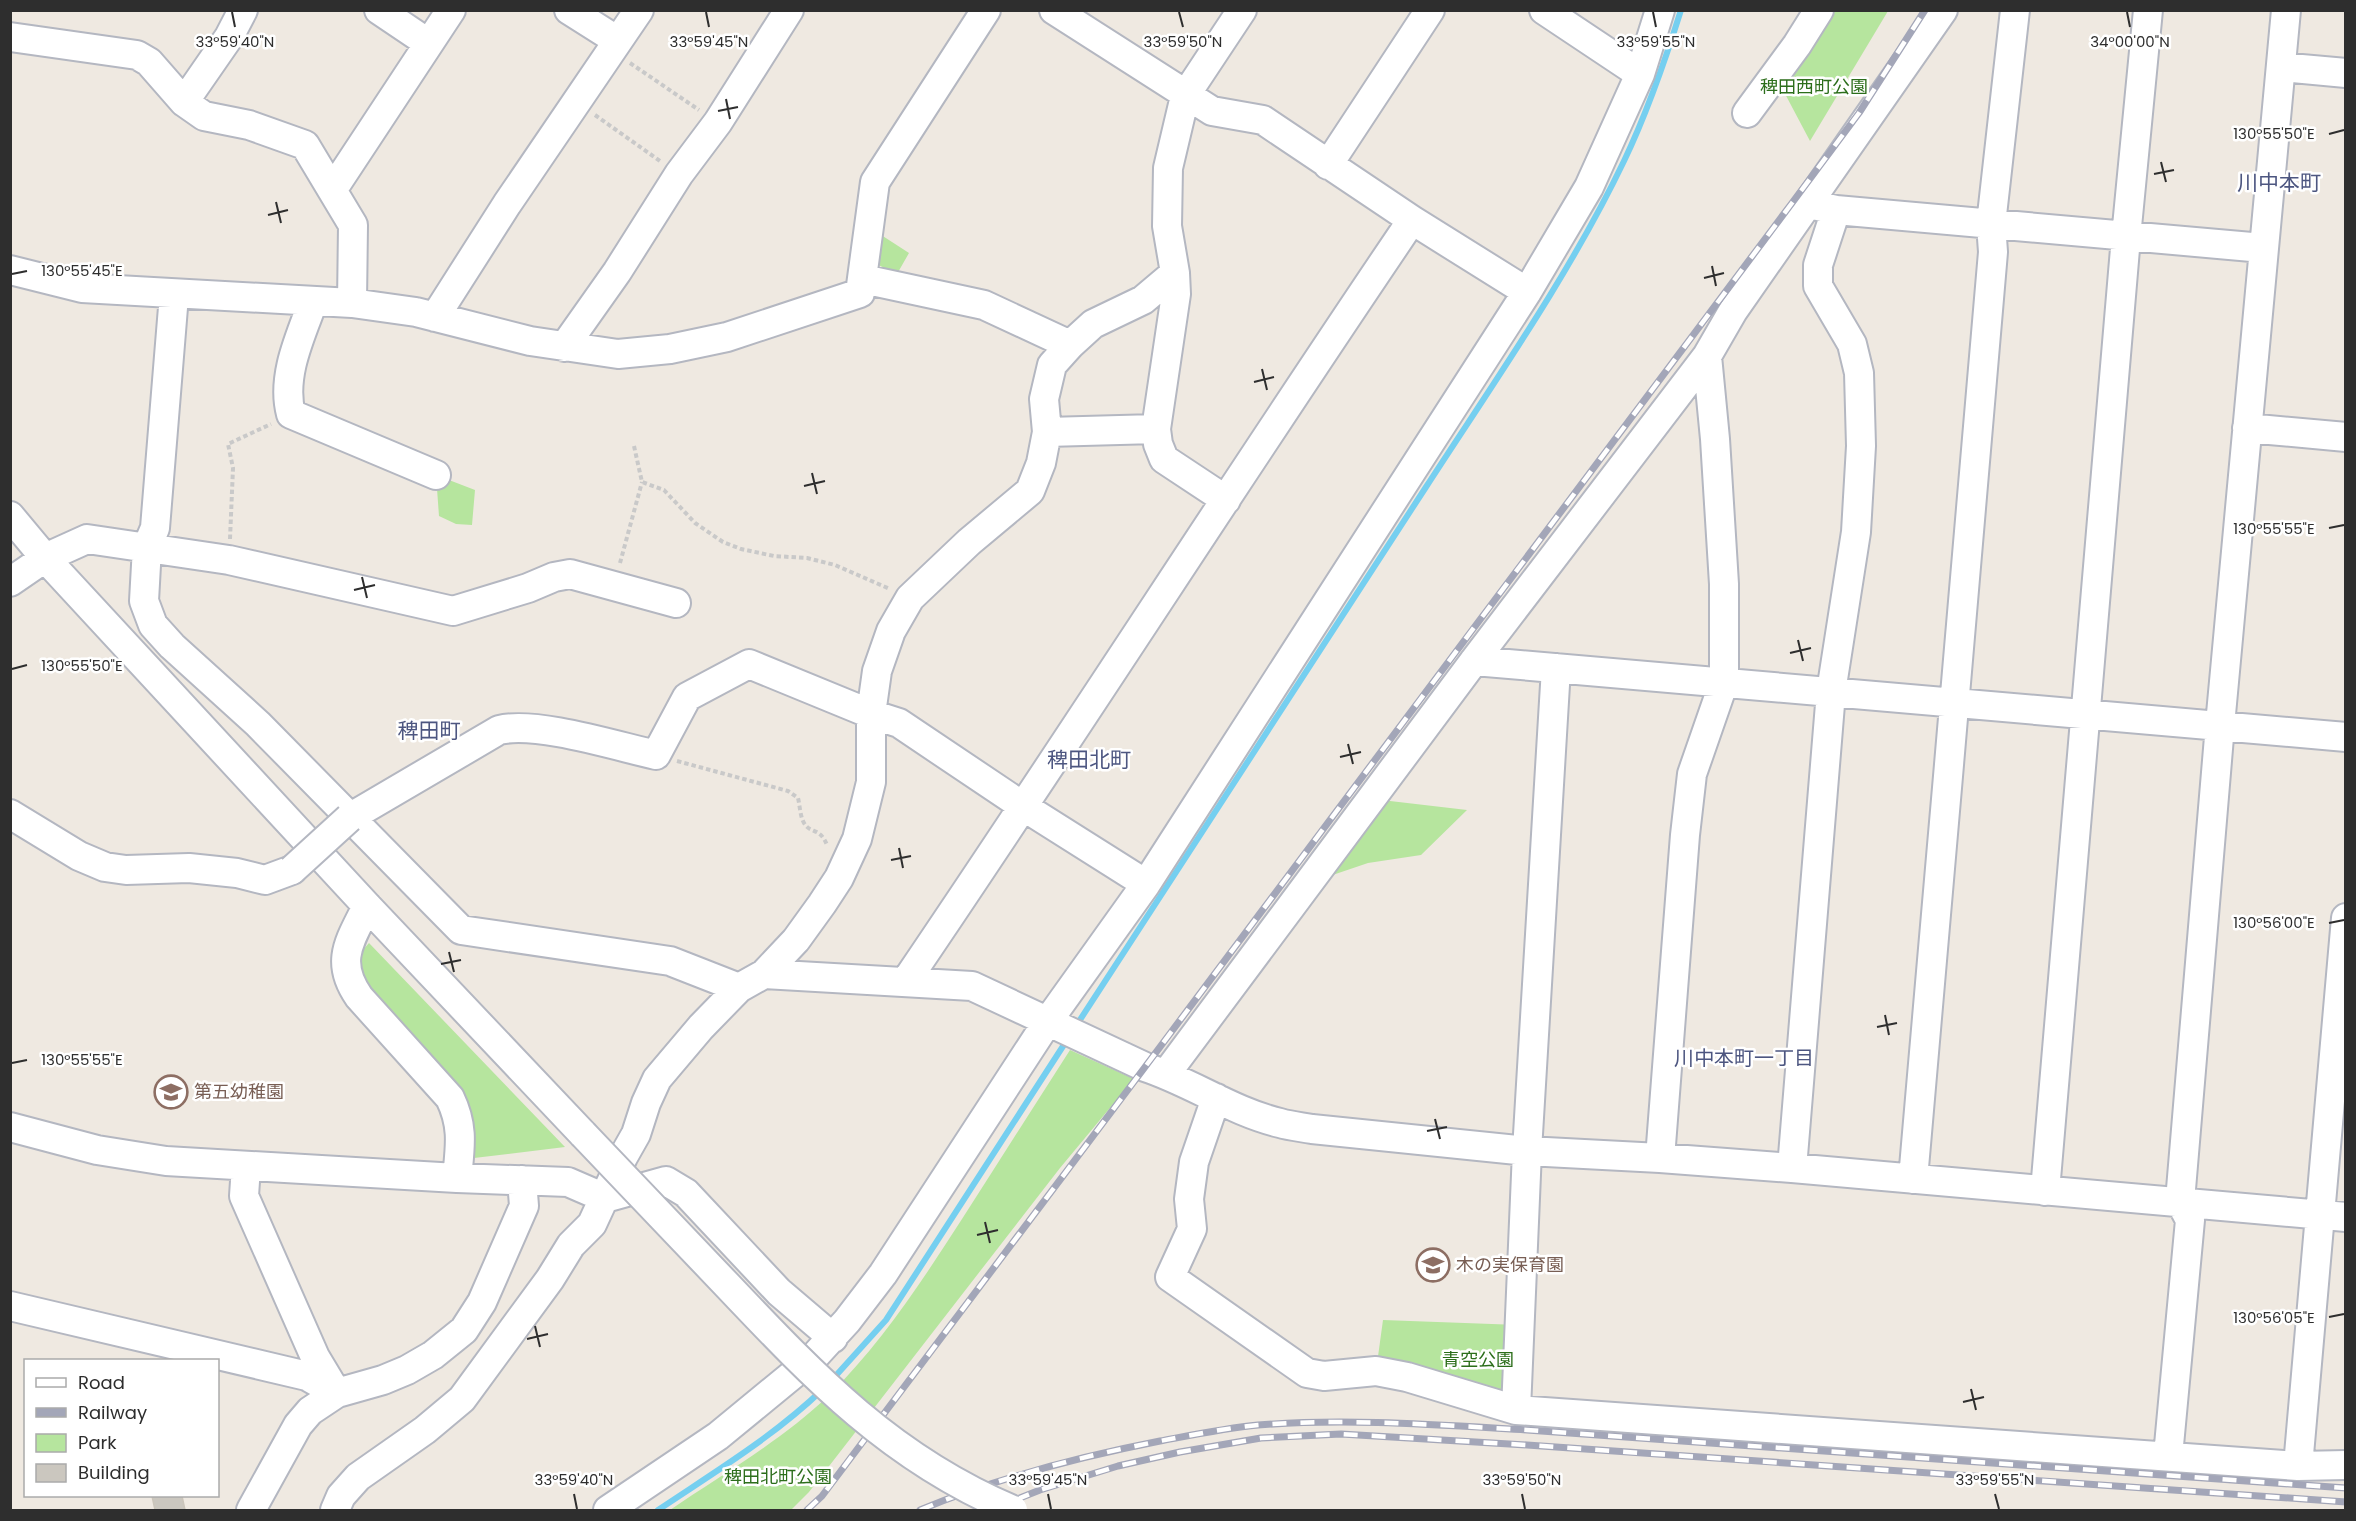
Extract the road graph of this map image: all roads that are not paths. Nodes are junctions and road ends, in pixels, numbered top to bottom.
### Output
1 (243, 10) edge
2 (379, 10) edge
3 (451, 10) edge
4 (569, 10) edge
5 (639, 10) edge
6 (789, 10) edge
7 (986, 10) edge
8 (1054, 10) edge
9 (1242, 10) edge
10 (1430, 10) edge
11 (1544, 10) edge
12 (1660, 10) edge
13 (1819, 10) edge
14 (1943, 10) edge
15 (2015, 10) edge
16 (2148, 10) edge
17 (2286, 10) edge
18 (10, 37) edge
19 (618, 42) junction
20 (428, 44) junction
21 (2281, 67) junction
22 (2346, 73) edge
23 (1640, 74) junction
24 (1185, 96) junction
25 (184, 102) junction
26 (1747, 113) dead end
27 (1328, 165) junction
28 (333, 189) junction
29 (1823, 207) junction
30 (1412, 220) junction
31 (1991, 224) junction
32 (2126, 237) junction
33 (2264, 248) junction
34 (10, 270) edge
35 (1175, 273) junction
36 (863, 279) junction
37 (1527, 292) junction
38 (174, 295) junction
39 (313, 302) junction
40 (352, 303) junction
41 (435, 316) junction
42 (1070, 345) junction
43 (564, 347) junction
44 (1707, 356) junction
45 (2247, 428) junction
46 (1156, 429) junction
47 (1047, 432) junction
48 (2346, 437) edge
49 (436, 475) dead end
50 (1226, 500) junction
51 (10, 516) edge
52 (147, 547) junction
53 (45, 558) junction
54 (10, 582) edge
55 (676, 603) dead end
56 (1474, 661) junction
57 (1556, 668) junction
58 (1724, 682) junction
59 (1831, 692) junction
60 (1953, 703) junction
61 (871, 714) junction
62 (2086, 716) junction
63 (2220, 725) junction
64 (2346, 738) edge
65 (1024, 807) junction
66 (10, 814) edge
67 (349, 818) junction
68 (1146, 884) junction
69 (367, 906) junction
70 (2346, 918) edge
71 (764, 974) junction
72 (906, 981) junction
73 (739, 988) junction
74 (1064, 1029) junction
75 (1166, 1074) junction
76 (1216, 1098) junction
77 (10, 1127) edge
78 (1527, 1151) junction
79 (1660, 1158) junction
80 (246, 1166) junction
81 (1792, 1168) junction
82 (457, 1178) junction
83 (1913, 1179) junction
84 (522, 1180) junction
85 (2045, 1191) junction
86 (605, 1198) junction
87 (2180, 1201) junction
88 (2333, 1216) edge
89 (10, 1306) edge
90 (833, 1338) junction
91 (337, 1393) junction
92 (1516, 1410) junction
93 (2168, 1456) junction
94 (2346, 1465) edge
95 (2298, 1466) junction
96 (251, 1510) edge
97 (335, 1510) edge
98 (608, 1510) edge
99 (1013, 1510) edge

1 - 25 street
2 - 20 street
3 - 20 street
4 - 19 street
5 - 19 street
6 - 43 street
7 - 36 street
8 - 24 street
9 - 24 street
10 - 27 street
11 - 23 street
12 - 23 street
13 - 26 street
14 - 29 street
15 - 31 street
16 - 32 street
17 - 21 street
18 - 25 street
19 - 41 street
20 - 28 street
21 - 22 street
21 - 33 street
23 - 37 street
24 - 27 street
24 - 35 street
25 - 28 street
27 - 30 street
28 - 40 street
29 - 31 street
29 - 44 street
29 - 59 street
30 - 37 street
30 - 50 street
31 - 32 street
31 - 60 street
32 - 33 street
32 - 62 street
33 - 45 street
34 - 38 street
35 - 42 street
35 - 46 street
36 - 42 street
36 - 43 street
37 - 68 street
38 - 39 street
38 - 52 street
39 - 40 street
39 - 49 street
40 - 41 street
41 - 43 street
42 - 47 street
44 - 56 street
44 - 58 street
45 - 48 street
45 - 63 street
46 - 47 street
46 - 50 street
47 - 61 street
50 - 65 street
51 - 53 street
52 - 53 street
52 - 55 street
52 - 67 street
53 - 54 street
53 - 69 street
56 - 57 street
56 - 75 street
57 - 58 street
57 - 78 street
58 - 59 street
58 - 79 street
59 - 60 street
59 - 81 street
60 - 62 street
60 - 83 street
61 - 65 street
61 - 67 street
61 - 71 street
62 - 63 street
62 - 85 street
63 - 64 street
63 - 87 street
65 - 68 street
65 - 72 street
66 - 67 street, bridge
67 - 73 street
68 - 74 street
69 - 82 street
69 - 99 street, bridge
70 - 88 street
71 - 72 street
71 - 73 street
72 - 74 street
73 - 86 street
74 - 75 street
74 - 90 street
75 - 76 street
76 - 78 street
76 - 92 street
77 - 80 street
78 - 79 street
78 - 92 street
79 - 81 street
80 - 82 street
80 - 91 street
81 - 83 street
82 - 84 street
83 - 85 street
84 - 86 street
84 - 91 street
85 - 87 street
86 - 90 street
86 - 97 street
87 - 88 street
87 - 93 street
88 - 95 street
89 - 91 street
90 - 98 street
91 - 96 street
92 - 93 street
93 - 95 street
94 - 95 street

